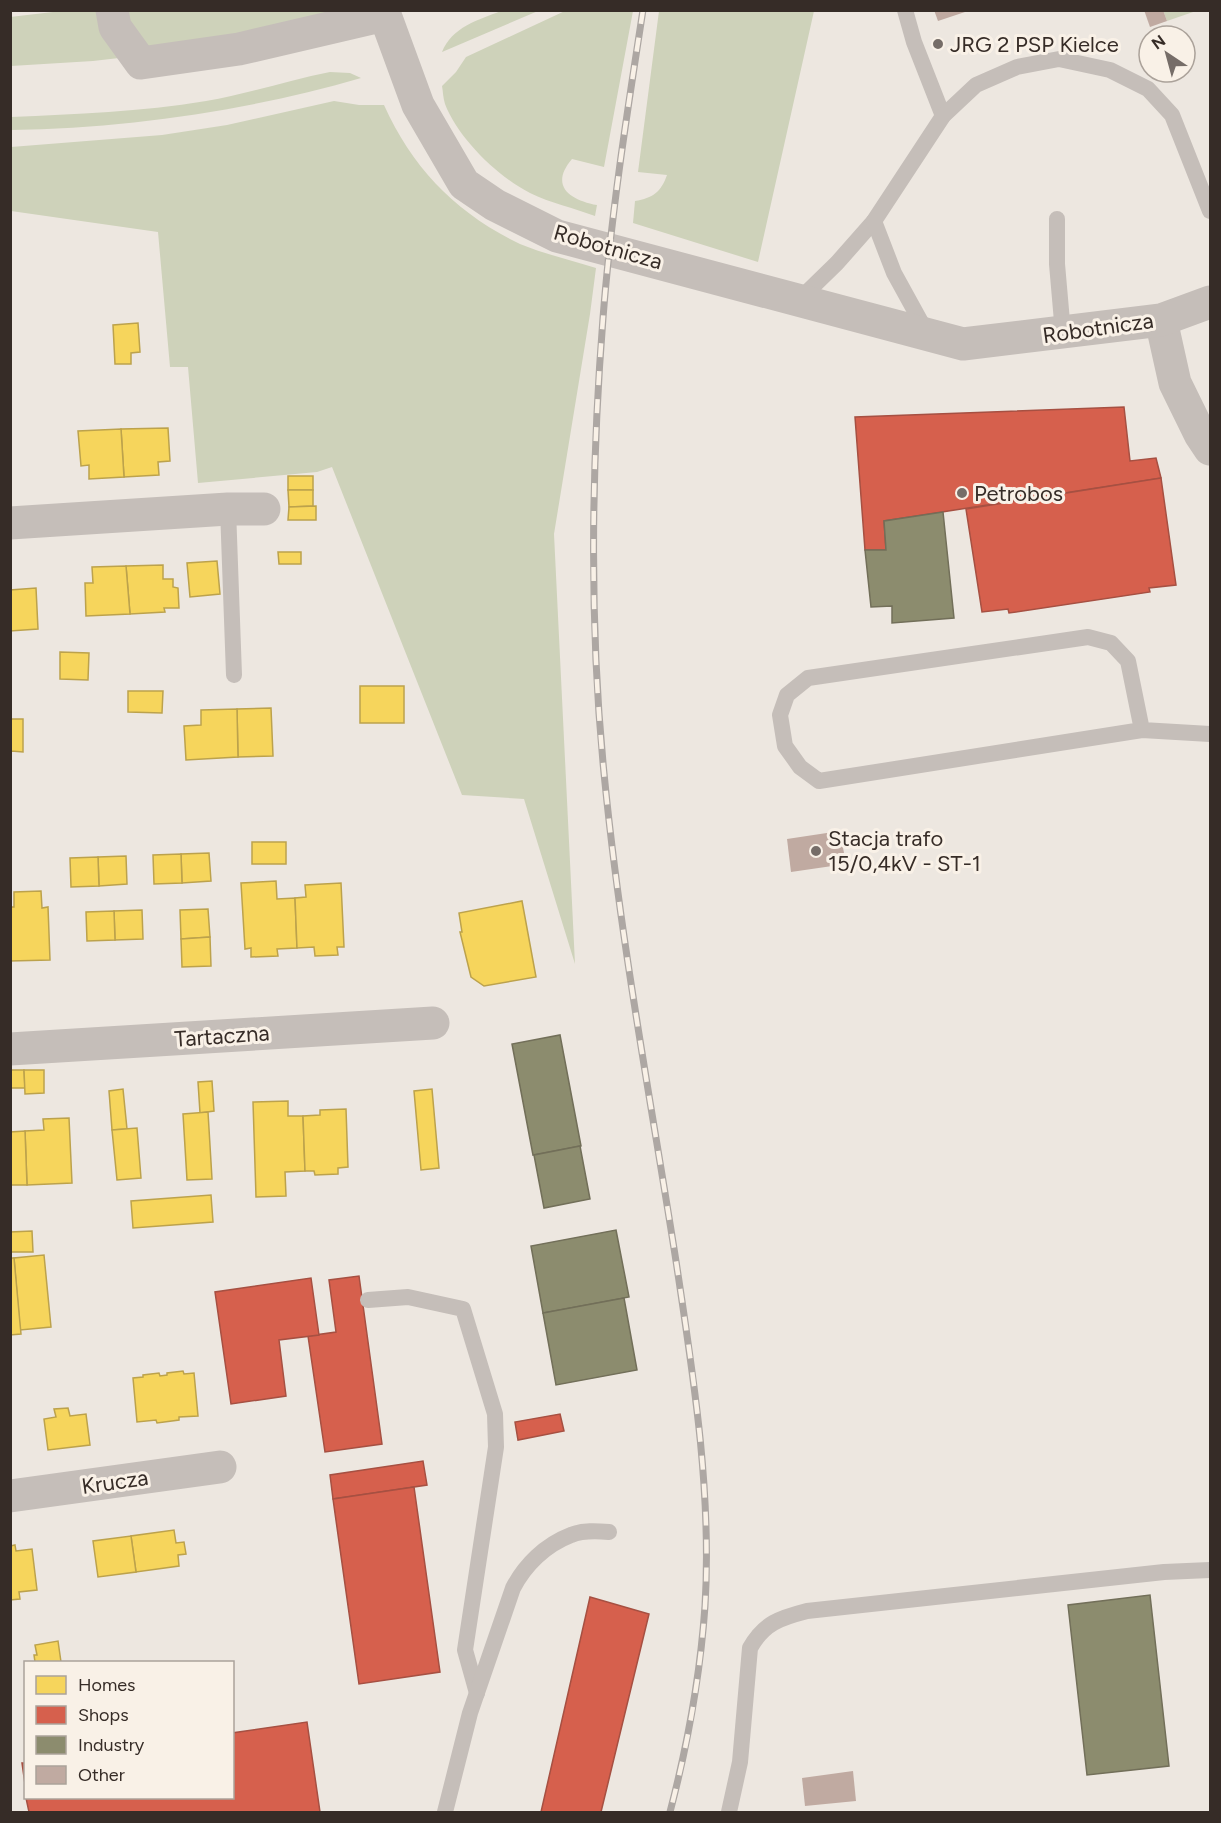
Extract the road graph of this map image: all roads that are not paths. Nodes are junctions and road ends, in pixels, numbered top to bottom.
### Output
1 (112, 10) edge
2 (905, 10) edge
3 (384, 13) edge
4 (943, 116) junction
5 (1210, 211) edge
6 (1057, 219) dead end
7 (874, 221) junction
8 (800, 299) junction
9 (1210, 302) edge
10 (1161, 320) junction
11 (1063, 333) junction
12 (929, 337) junction
13 (1210, 449) edge
14 (228, 509) junction
15 (264, 509) dead end
16 (10, 523) edge
17 (234, 675) dead end
18 (1142, 730) junction
19 (1210, 734) edge
20 (433, 1023) dead end
21 (10, 1049) edge
22 (368, 1300) dead end
23 (220, 1467) dead end
24 (10, 1496) edge
25 (609, 1532) dead end
26 (1210, 1570) edge
27 (477, 1693) junction
28 (445, 1812) edge
29 (729, 1812) edge

1 - 3 street, Robotnicza
2 - 4 lane
3 - 8 street, Robotnicza
4 - 5 lane
4 - 7 lane
6 - 11 lane
7 - 8 lane
7 - 12 lane
8 - 12 street, Robotnicza
9 - 10 street, Robotnicza
10 - 11 street, Robotnicza
10 - 13 street
11 - 12 street, Robotnicza
14 - 15 street
14 - 16 street
14 - 17 lane
18 - 18 lane
18 - 19 lane
20 - 21 street, Tartaczna
22 - 27 lane
23 - 24 street, Krucza
25 - 27 lane
26 - 29 lane
27 - 28 lane

